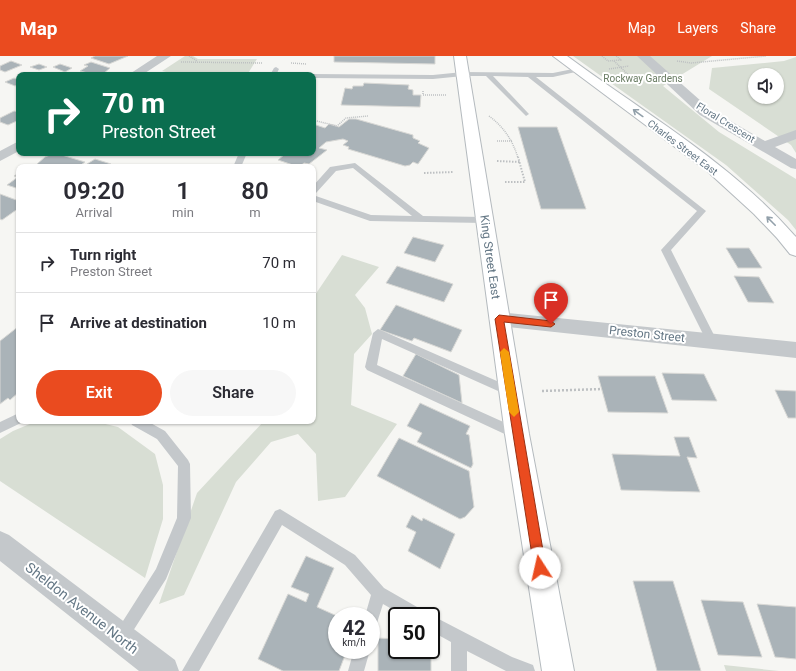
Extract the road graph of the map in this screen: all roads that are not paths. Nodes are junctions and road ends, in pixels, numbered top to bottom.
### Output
1 (165, 56) edge
2 (460, 56) edge
3 (559, 56) edge
4 (643, 56) edge
5 (578, 70) junction
6 (139, 72) edge
7 (463, 74) junction
8 (488, 75) junction
9 (530, 75) junction
10 (316, 76) edge
11 (526, 114) dead end
12 (796, 134) edge
13 (764, 146) junction
14 (16, 147) edge
15 (0, 157) edge
16 (796, 165) edge
17 (316, 188) edge
18 (316, 199) edge
19 (420, 218) junction
20 (484, 220) junction
21 (796, 250) edge
22 (499, 319) junction
23 (712, 341) junction
24 (796, 350) edge
25 (511, 392) junction
26 (16, 420) edge
27 (141, 424) edge
28 (0, 428) edge
29 (517, 434) junction
30 (0, 544) edge
31 (379, 593) junction
32 (375, 607) edge
33 (404, 607) edge
34 (440, 627) edge
35 (121, 638) junction
36 (459, 638) junction
37 (359, 659) edge
38 (164, 671) edge
39 (190, 671) edge
40 (356, 671) edge
41 (459, 671) edge
42 (527, 671) edge
43 (558, 671) edge

1 - 6 street
2 - 7 main road, King Street East
3 - 5 main road, Charles Street East
4 - 13 street, Floral Crescent
5 - 9 lane
21 -> 5 main road, Charles Street East
7 - 8 lane
7 - 10 lane
7 - 20 main road, King Street East
8 - 9 lane
8 - 11 lane
9 - 23 lane
12 - 13 street
13 - 16 street, Floral Crescent
14 - 15 street
17 - 19 lane
18 - 19 lane
19 - 20 lane
20 - 22 main road, King Street East
22 - 23 street, Preston Street
22 - 25 main road, King Street East
23 - 24 street, Preston Street
25 - 29 main road, King Street East
25 - 29 lane
26 - 28 lane
27 - 35 lane
29 - 43 main road, King Street East
30 - 35 street, Sheldon Avenue North
31 - 32 lane
31 - 33 lane
31 - 39 lane
34 - 36 lane
35 - 38 street, Sheldon Avenue North
36 - 41 lane
36 - 42 lane
37 - 40 lane

